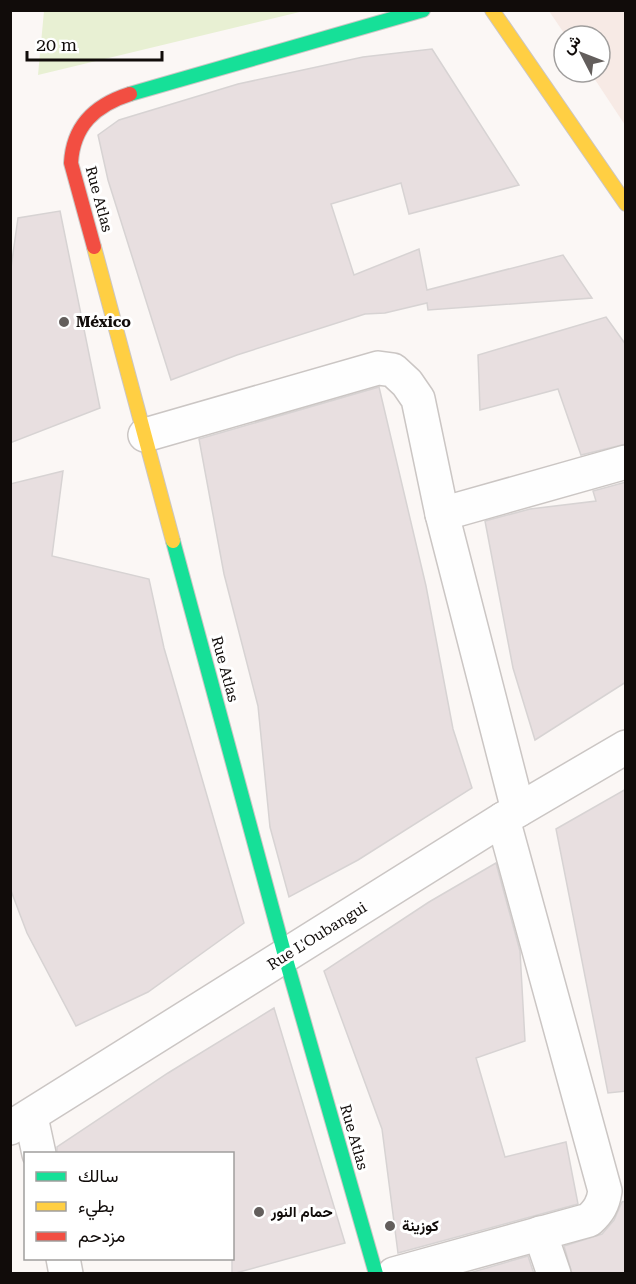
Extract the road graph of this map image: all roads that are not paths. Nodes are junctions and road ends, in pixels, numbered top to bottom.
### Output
1 (423, 10) edge
2 (492, 10) edge
3 (626, 204) edge
4 (145, 435) junction
5 (626, 462) edge
6 (442, 514) junction
7 (626, 747) edge
8 (510, 815) junction
9 (285, 956) junction
10 (21, 1123) edge
11 (38, 1152) edge
12 (540, 1233) junction
13 (376, 1274) edge
14 (394, 1274) edge
15 (554, 1274) edge

1 - 4 street, Rue Atlas
2 - 3 street
4 - 6 street
4 - 9 street, Rue Atlas
5 - 6 street
6 - 8 street
7 - 8 street, Rue L'Oubangui
8 - 9 street, Rue L'Oubangui
8 - 12 street
9 - 10 street, Rue L'Oubangui
9 - 13 street, Rue Atlas
10 - 11 street
12 - 14 street
12 - 15 street

